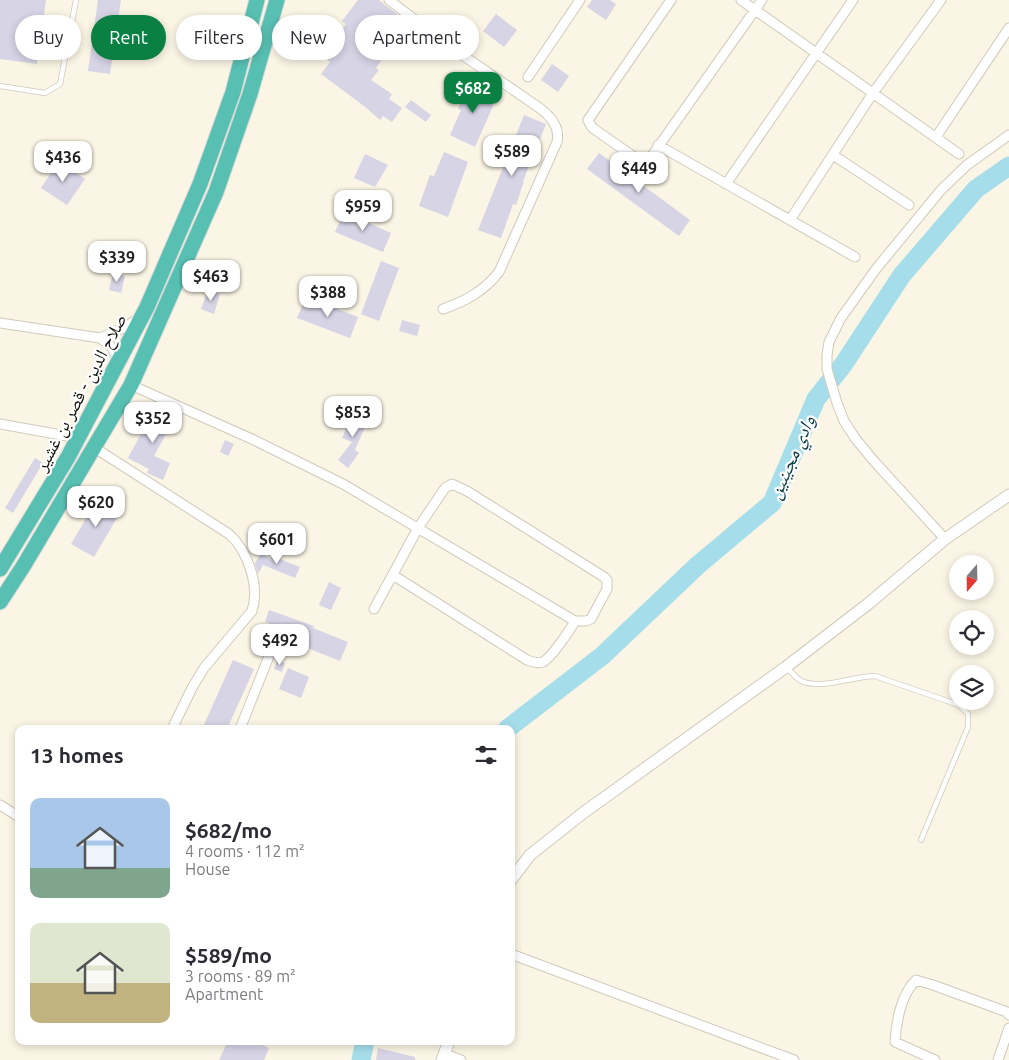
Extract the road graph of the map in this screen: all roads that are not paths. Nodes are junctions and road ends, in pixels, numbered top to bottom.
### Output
1 (76, 0) edge
2 (257, 0) edge
3 (278, 0) edge
4 (388, 0) edge
5 (580, 0) edge
6 (671, 0) edge
7 (740, 0) edge
8 (762, 0) edge
9 (853, 0) edge
10 (941, 0) edge
11 (755, 10) junction
12 (1009, 28) edge
13 (816, 53) junction
14 (528, 77) dead end
15 (0, 86) edge
16 (873, 93) junction
17 (1009, 135) edge
18 (936, 137) junction
19 (658, 145) junction
20 (960, 154) dead end
21 (833, 155) junction
22 (726, 184) junction
23 (909, 206) dead end
24 (790, 220) junction
25 (855, 257) dead end
26 (443, 309) dead end
27 (143, 316) junction
28 (0, 323) edge
29 (100, 338) junction
30 (119, 362) junction
31 (131, 385) junction
32 (0, 424) edge
33 (78, 438) junction
34 (95, 448) junction
35 (1009, 495) edge
36 (418, 528) junction
37 (946, 540) junction
38 (0, 569) edge
39 (392, 576) junction
40 (0, 602) edge
41 (374, 609) dead end
42 (575, 621) junction
43 (280, 631) dead end
44 (786, 667) junction
45 (174, 725) edge
46 (243, 725) edge
47 (0, 805) edge
48 (15, 814) edge
49 (921, 840) dead end
50 (515, 875) edge
51 (515, 955) edge
52 (1009, 1015) edge
53 (1009, 1028) edge
54 (448, 1045) edge
55 (443, 1057) edge
56 (461, 1060) edge
57 (794, 1060) edge
58 (935, 1060) edge
59 (998, 1060) edge

1 - 15 lane
2 - 27 highway, صلاح الدين - قصر بن غشير
3 - 31 highway
4 - 26 street
5 - 14 street
6 - 19 street
7 - 11 street
8 - 11 street
9 - 13 street
10 - 16 street
11 - 13 street
11 - 19 street
12 - 18 street
13 - 16 street
13 - 22 street
16 - 18 street
16 - 21 street
17 - 37 street
18 - 20 street
19 - 22 street
21 - 23 street
21 - 24 street
22 - 24 street
24 - 25 street
27 - 29 street
27 - 30 highway, صلاح الدين - قصر بن غشير
28 - 29 street
29 - 30 street
30 - 33 highway, صلاح الدين - قصر بن غشير
31 - 34 highway
31 - 36 street
32 - 33 street
33 - 38 highway, صلاح الدين - قصر بن غشير
34 - 40 highway
34 - 45 street
35 - 37 street
36 - 39 street
36 - 42 street
36 - 42 street
37 - 44 street
39 - 41 street
39 - 42 street
43 - 46 street
44 - 49 lane
44 - 50 street
47 - 48 street
51 - 57 street
52 - 58 street
53 - 59 street
54 - 55 street
55 - 56 street

